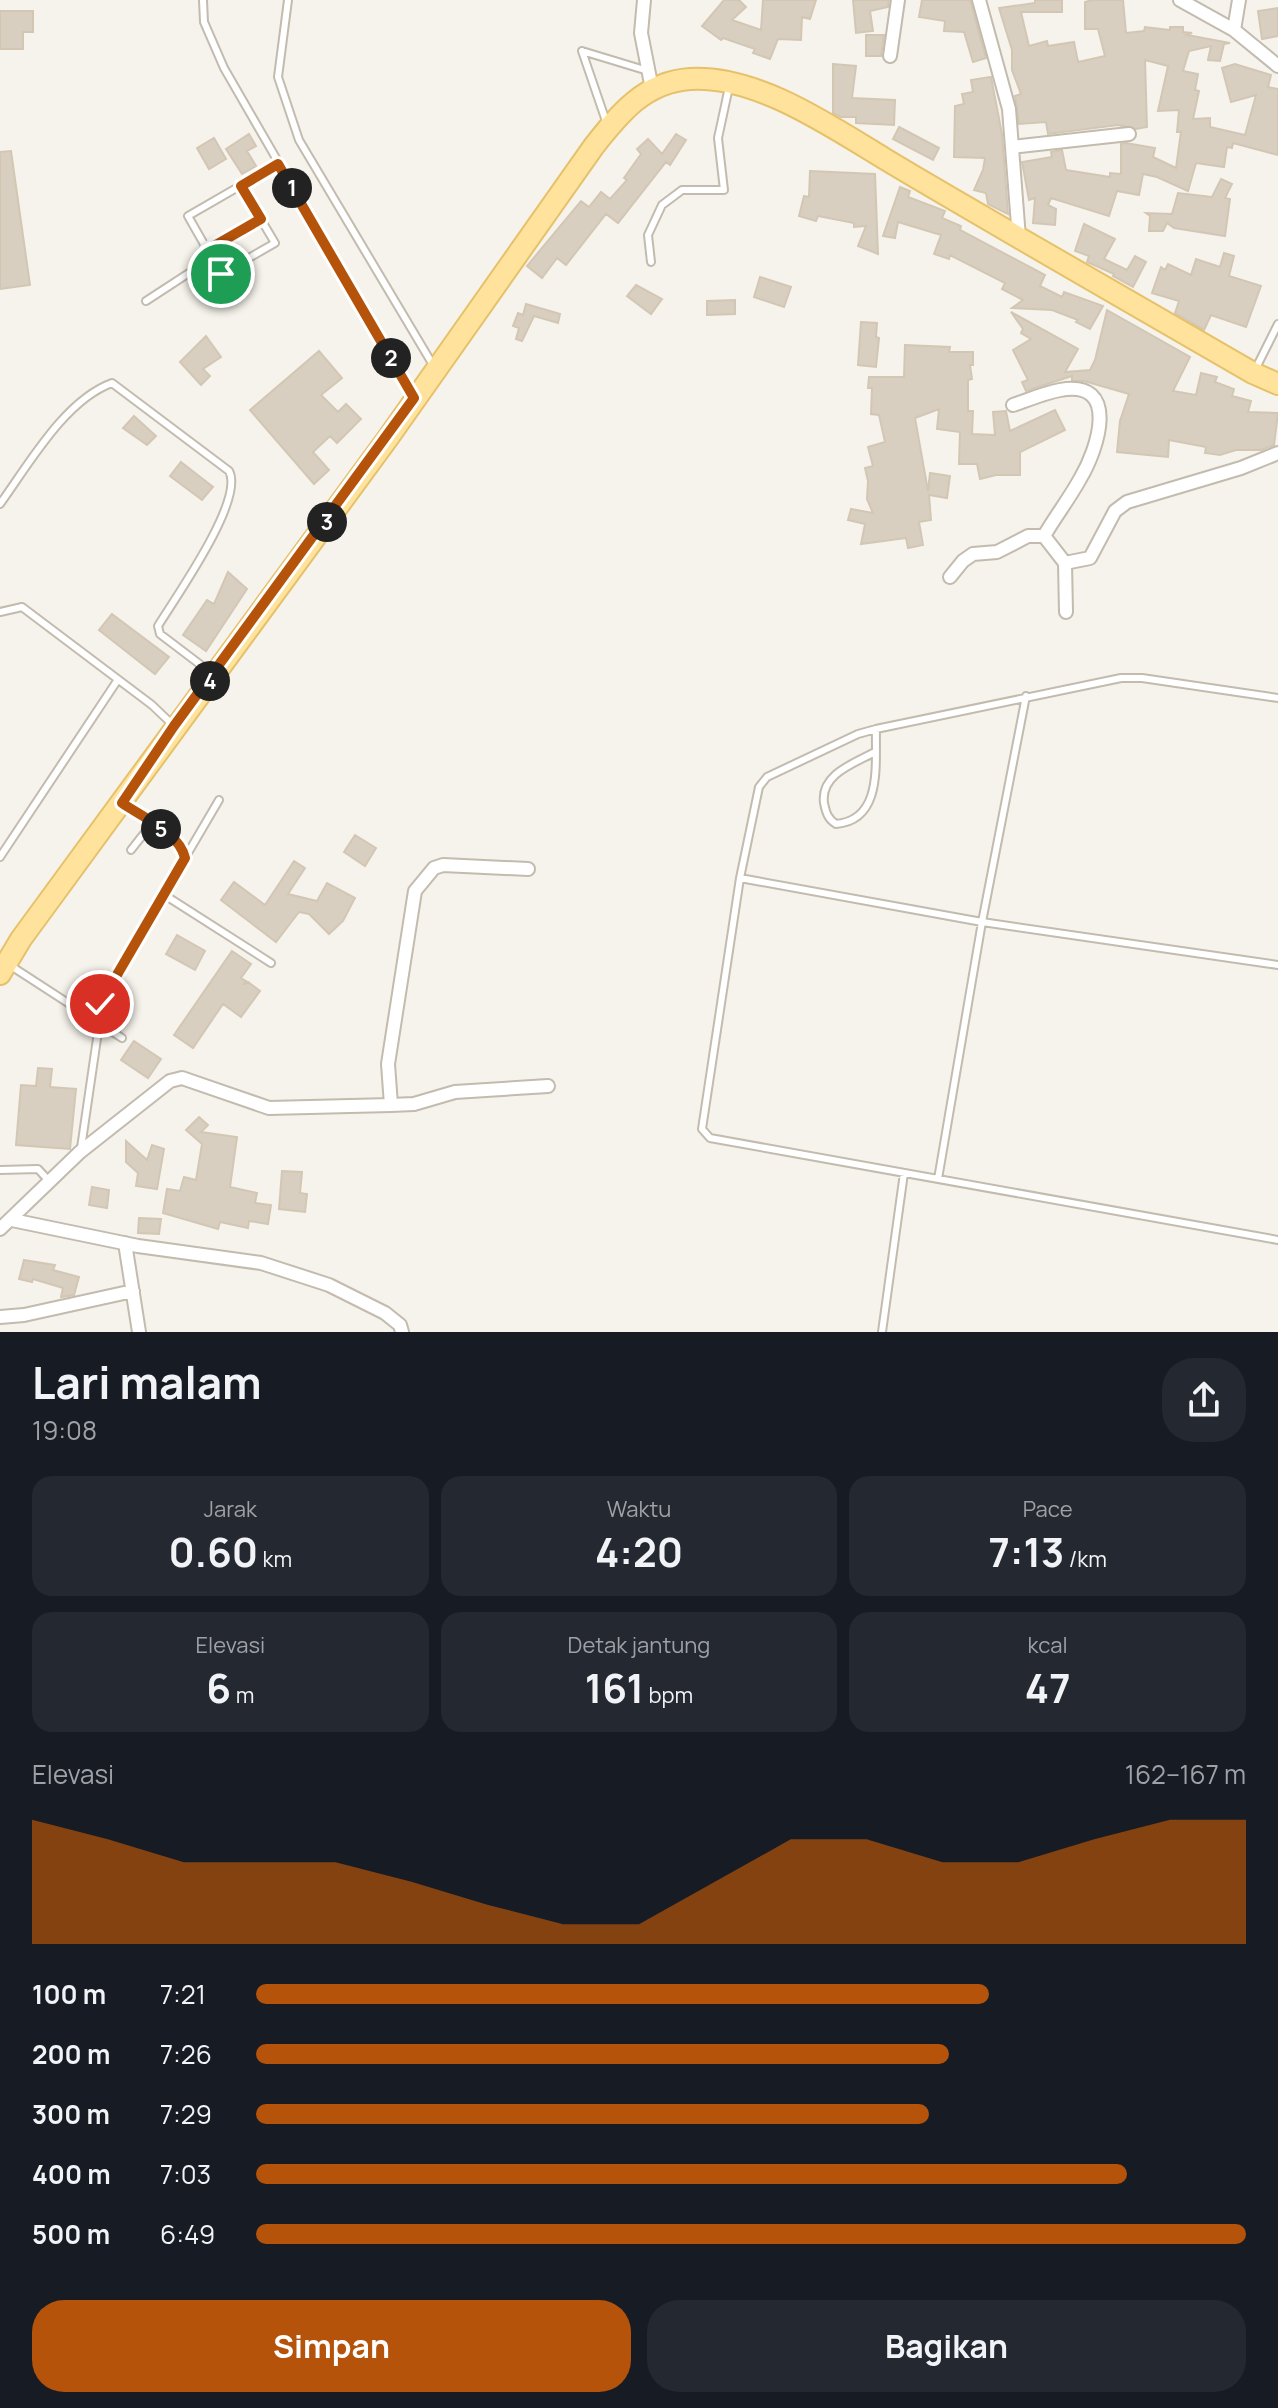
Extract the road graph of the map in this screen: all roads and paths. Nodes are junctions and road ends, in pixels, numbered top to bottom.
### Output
1 (203, 0) edge
2 (288, 0) edge
3 (644, 0) edge
4 (898, 0) edge
5 (979, 0) edge
6 (1180, 0) edge
7 (1239, 0) edge
8 (1234, 30) junction
9 (890, 56) dead end
10 (1278, 66) edge
11 (650, 80) junction
12 (729, 84) junction
13 (609, 128) junction
14 (1129, 134) dead end
15 (1012, 147) junction
16 (278, 164) junction
17 (241, 186) junction
18 (261, 219) junction
19 (1019, 238) junction
20 (207, 250) junction
21 (212, 258) junction
22 (651, 262) dead end
23 (146, 301) dead end
24 (1278, 324) edge
25 (435, 368) junction
26 (1253, 373) junction
27 (1278, 384) edge
28 (414, 398) junction
29 (1013, 405) dead end
30 (1278, 453) edge
31 (0, 504) edge
32 (1044, 536) junction
33 (1065, 563) junction
34 (950, 577) dead end
35 (0, 612) edge
36 (1066, 612) dead end
37 (214, 676) junction
38 (117, 681) junction
39 (1026, 696) junction
40 (1278, 698) edge
41 (174, 726) junction
42 (876, 729) junction
43 (875, 752) junction
44 (219, 800) dead end
45 (122, 803) junction
46 (153, 822) junction
47 (131, 850) dead end
48 (0, 857) edge
49 (185, 858) junction
50 (528, 869) dead end
51 (740, 878) junction
52 (163, 894) junction
53 (982, 922) junction
54 (271, 963) dead end
55 (1278, 965) edge
56 (3, 969) edge
57 (100, 1004) dead end
58 (99, 1025) junction
59 (122, 1038) dead end
60 (548, 1086) dead end
61 (391, 1105) junction
62 (80, 1152) junction
63 (0, 1170) edge
64 (904, 1173) junction
65 (938, 1179) junction
66 (50, 1182) junction
67 (12, 1220) junction
68 (0, 1229) edge
69 (1278, 1240) edge
70 (125, 1243) junction
71 (133, 1291) junction
72 (0, 1317) edge
73 (139, 1332) edge
74 (402, 1332) edge
75 (882, 1332) edge

1 - 16 lane
2 - 25 lane
3 - 11 street
4 - 9 street
5 - 15 street
6 - 8 street
7 - 8 street
8 - 10 street
11 - 12 main road
11 - 13 main road
11 - 13 lane
12 - 19 main road
12 - 22 lane
13 - 25 main road
14 - 15 street
15 - 19 street
16 - 17 lane
16 - 28 lane
17 - 18 lane
17 - 20 lane
18 - 20 lane
18 - 21 lane
19 - 26 main road
20 - 21 lane
21 - 23 lane
24 - 26 lane
25 - 28 main road
26 - 27 main road
28 - 37 main road
29 - 32 street
30 - 33 street
31 - 37 lane
32 - 33 street
32 - 34 street
33 - 36 street
35 - 38 lane
37 - 41 main road
38 - 41 lane
38 - 48 lane
39 - 40 lane
39 - 42 lane
39 - 53 lane
41 - 45 main road
42 - 43 lane
42 - 51 lane
43 - 43 lane
44 - 49 lane
45 - 46 lane
45 - 56 main road
46 - 47 lane
46 - 49 lane
49 - 52 lane
50 - 61 street
51 - 53 lane
51 - 64 lane
52 - 54 lane
52 - 57 lane
53 - 55 lane
53 - 65 lane
56 - 58 lane
58 - 59 lane
58 - 62 lane
60 - 61 street
61 - 62 street
62 - 66 street
63 - 66 lane
64 - 65 lane
64 - 75 lane
65 - 69 lane
66 - 67 street
67 - 68 street
67 - 70 street
70 - 71 street
70 - 74 street
71 - 72 street
71 - 73 street

